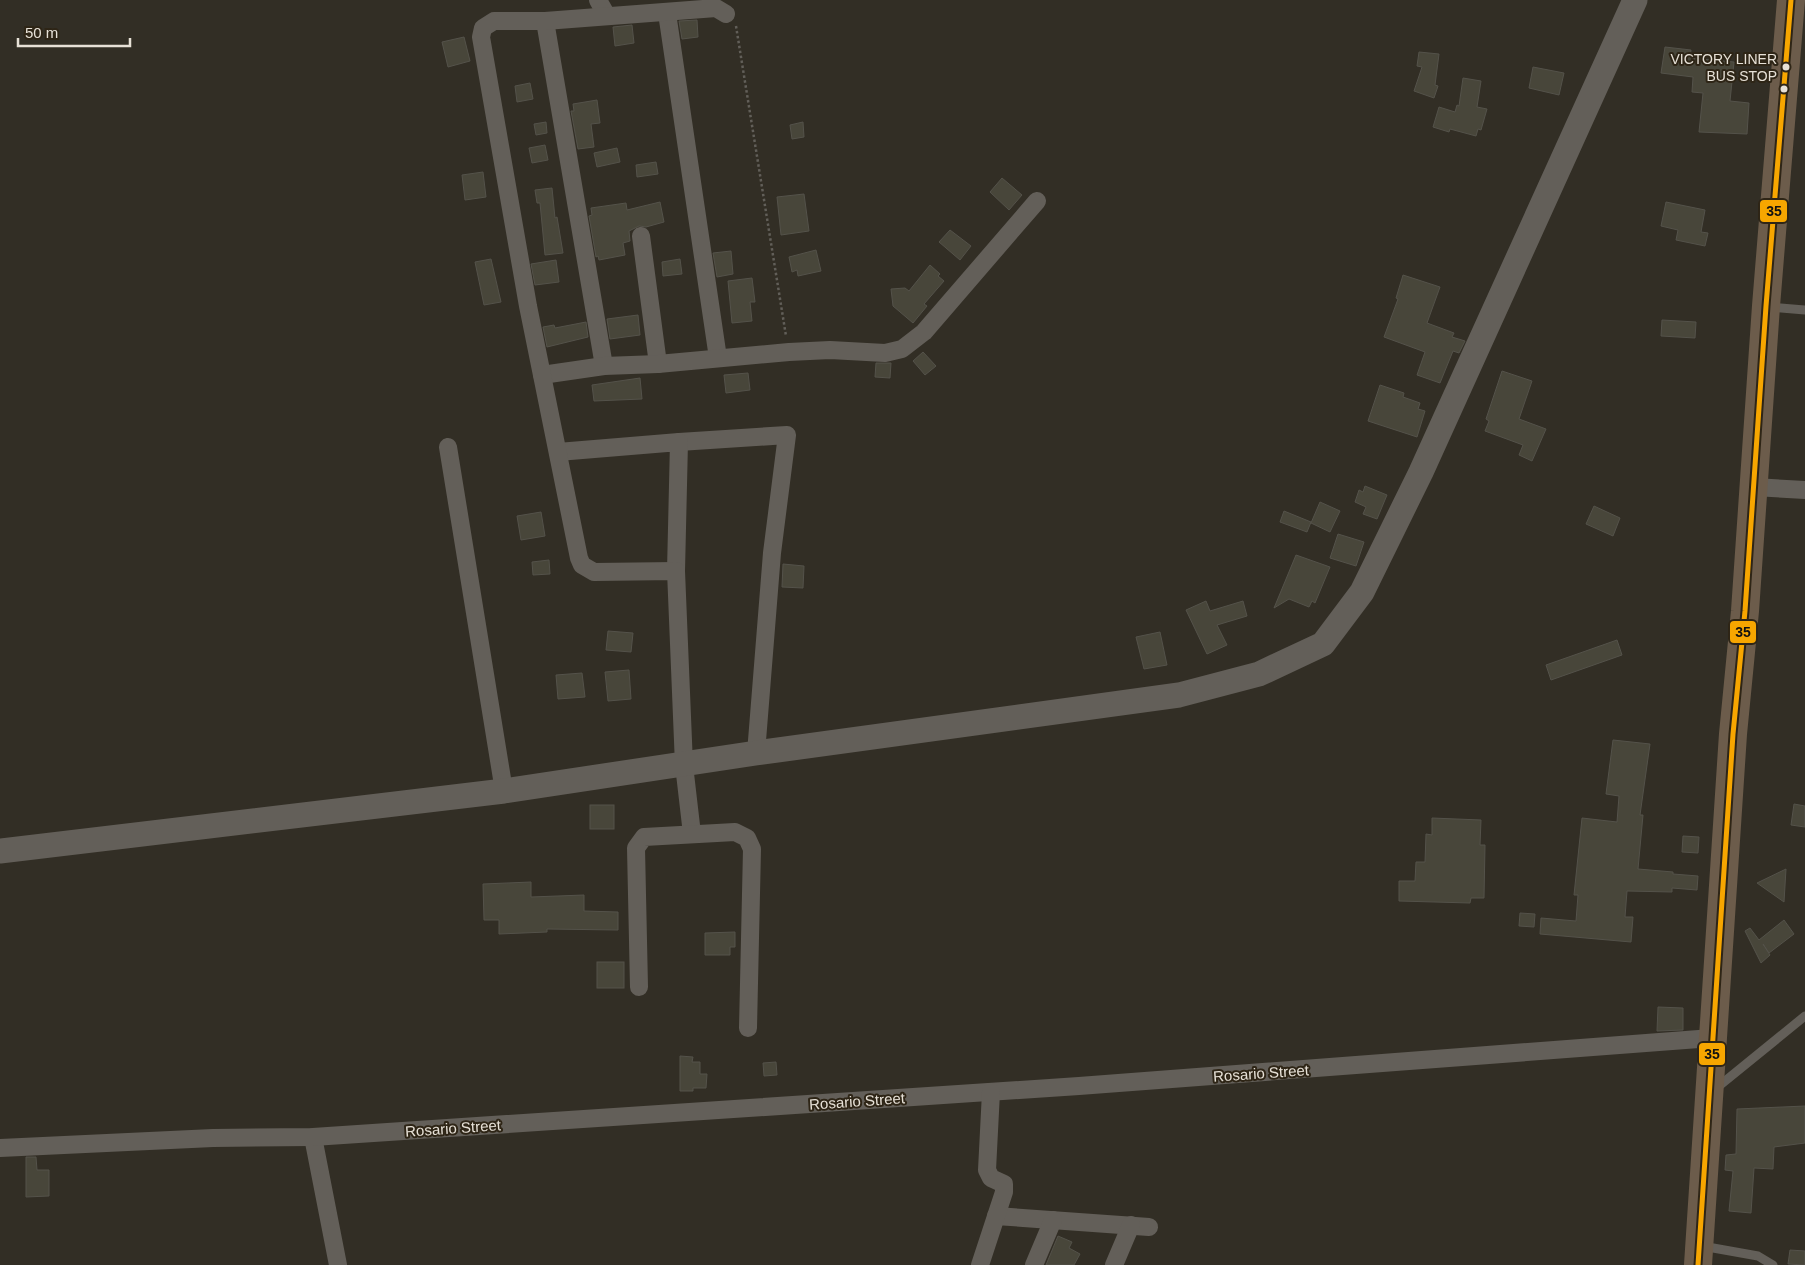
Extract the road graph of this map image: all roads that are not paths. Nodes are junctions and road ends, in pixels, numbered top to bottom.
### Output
1 (598, 0) edge
2 (1635, 0) edge
3 (1791, 0) edge
4 (667, 13) junction
5 (726, 14) road end
6 (607, 16) junction
7 (544, 21) junction
8 (1036, 201) dead end
9 (640, 236) dead end
10 (1766, 306) junction
11 (1805, 310) edge
12 (718, 358) junction
13 (658, 364) junction
14 (604, 366) junction
15 (542, 375) junction
16 (679, 442) junction
17 (448, 447) dead end
18 (558, 452) junction
19 (1754, 488) junction
20 (1805, 490) edge
21 (676, 571) junction
22 (756, 753) junction
23 (684, 765) junction
24 (504, 791) junction
25 (692, 834) junction
26 (0, 851) edge
27 (639, 987) dead end
28 (1805, 1016) edge
29 (748, 1028) dead end
30 (1712, 1038) junction
31 (991, 1092) junction
32 (1709, 1095) junction
33 (314, 1137) junction
34 (0, 1148) edge
35 (996, 1216) junction
36 (1053, 1220) junction
37 (1131, 1225) junction
38 (1149, 1226) dead end
39 (1698, 1255) edge
40 (338, 1265) edge
41 (980, 1265) edge
42 (1034, 1265) edge
43 (1114, 1265) edge
44 (1773, 1265) edge

1 - 6 street
2 - 22 street
3 - 10 highway
4 - 5 street
4 - 6 street
4 - 12 street
6 - 7 street
7 - 14 street
7 - 15 street
8 - 12 street
9 - 13 street
10 - 11 lane
10 - 19 highway
12 - 13 street
13 - 14 street
14 - 15 street
15 - 18 street
16 - 18 street
16 - 21 street
16 - 22 street
17 - 24 street
18 - 21 street
19 - 20 street
19 - 30 highway
21 - 23 street
22 - 23 street
23 - 24 street
23 - 25 street
24 - 26 street
25 - 27 street
25 - 29 street
28 - 32 lane
30 - 31 street, Rosario Street
30 - 32 highway
31 - 33 street, Rosario Street
31 - 35 street
32 - 39 highway
33 - 34 street, Rosario Street
33 - 40 street
35 - 36 street
35 - 41 street
36 - 37 street
36 - 42 street
37 - 38 street
37 - 43 street
39 - 44 lane

